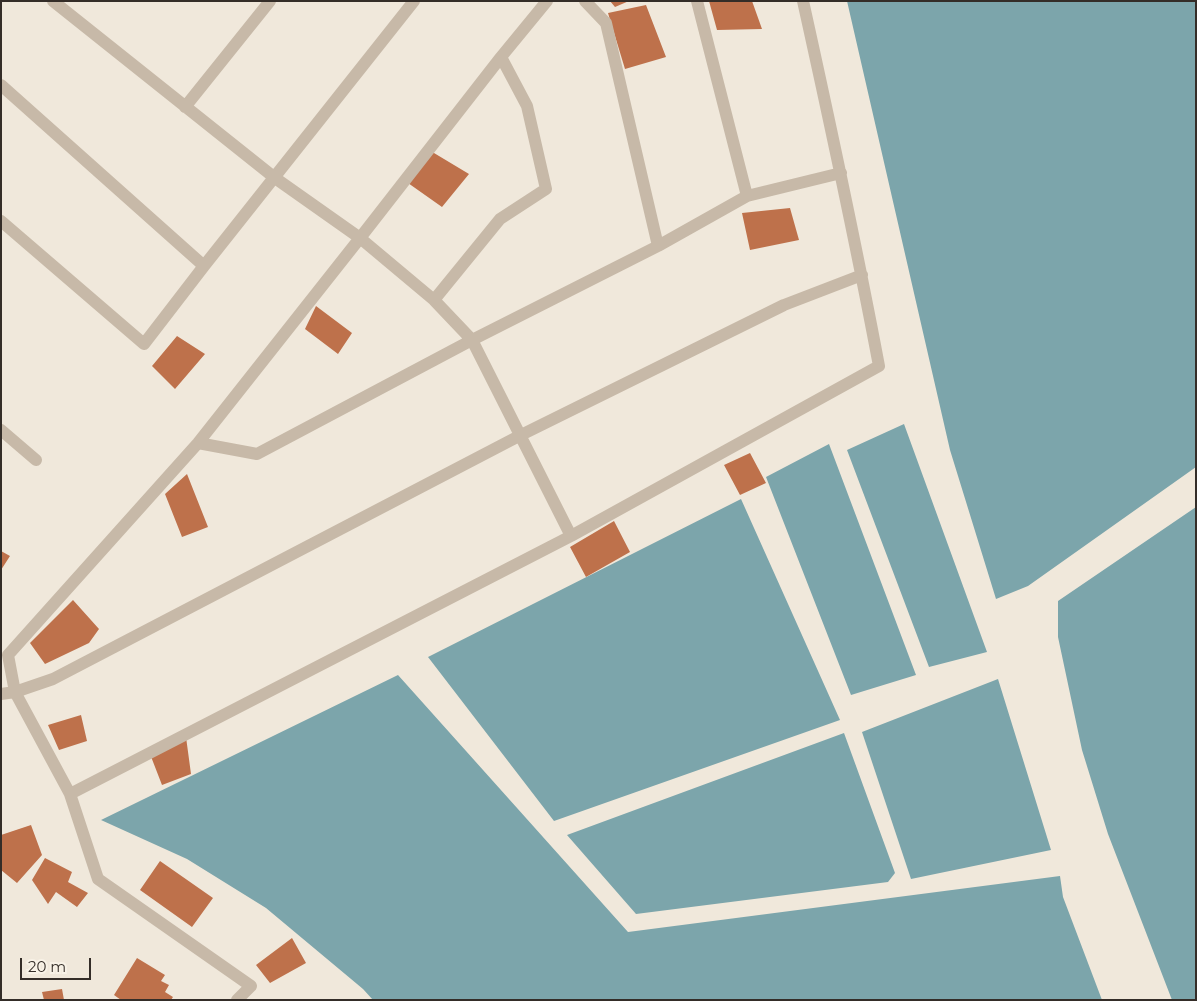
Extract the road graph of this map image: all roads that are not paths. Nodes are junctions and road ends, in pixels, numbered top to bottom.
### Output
1 (53, 1) edge
2 (414, 1) edge
3 (547, 1) edge
4 (586, 1) edge
5 (697, 1) edge
6 (803, 1) edge
7 (263, 4) edge
8 (501, 57) junction
9 (1, 85) edge
10 (185, 107) junction
11 (841, 173) junction
12 (274, 178) junction
13 (747, 196) junction
14 (1, 221) edge
15 (360, 238) junction
16 (658, 246) junction
17 (204, 266) junction
18 (862, 275) junction
19 (434, 300) junction
20 (472, 340) junction
21 (1, 430) edge
22 (521, 435) junction
23 (198, 443) junction
24 (36, 460) dead end
25 (571, 536) junction
26 (16, 692) junction
27 (1, 694) edge
28 (70, 794) junction
29 (237, 1000) edge

1 - 10 street
2 - 12 street
3 - 8 street
4 - 16 street
5 - 13 street
6 - 11 street
7 - 10 street
8 - 15 street
8 - 19 street
9 - 17 street
10 - 12 street
11 - 13 street
11 - 18 street
12 - 15 street
12 - 17 street
13 - 16 street
14 - 17 street
15 - 19 street
15 - 23 street
16 - 20 street
18 - 22 street
18 - 25 street
19 - 20 street
20 - 22 street
20 - 23 street
21 - 24 street
22 - 25 street
22 - 26 street
23 - 26 street
25 - 28 street
26 - 27 street
26 - 28 street
28 - 29 street

